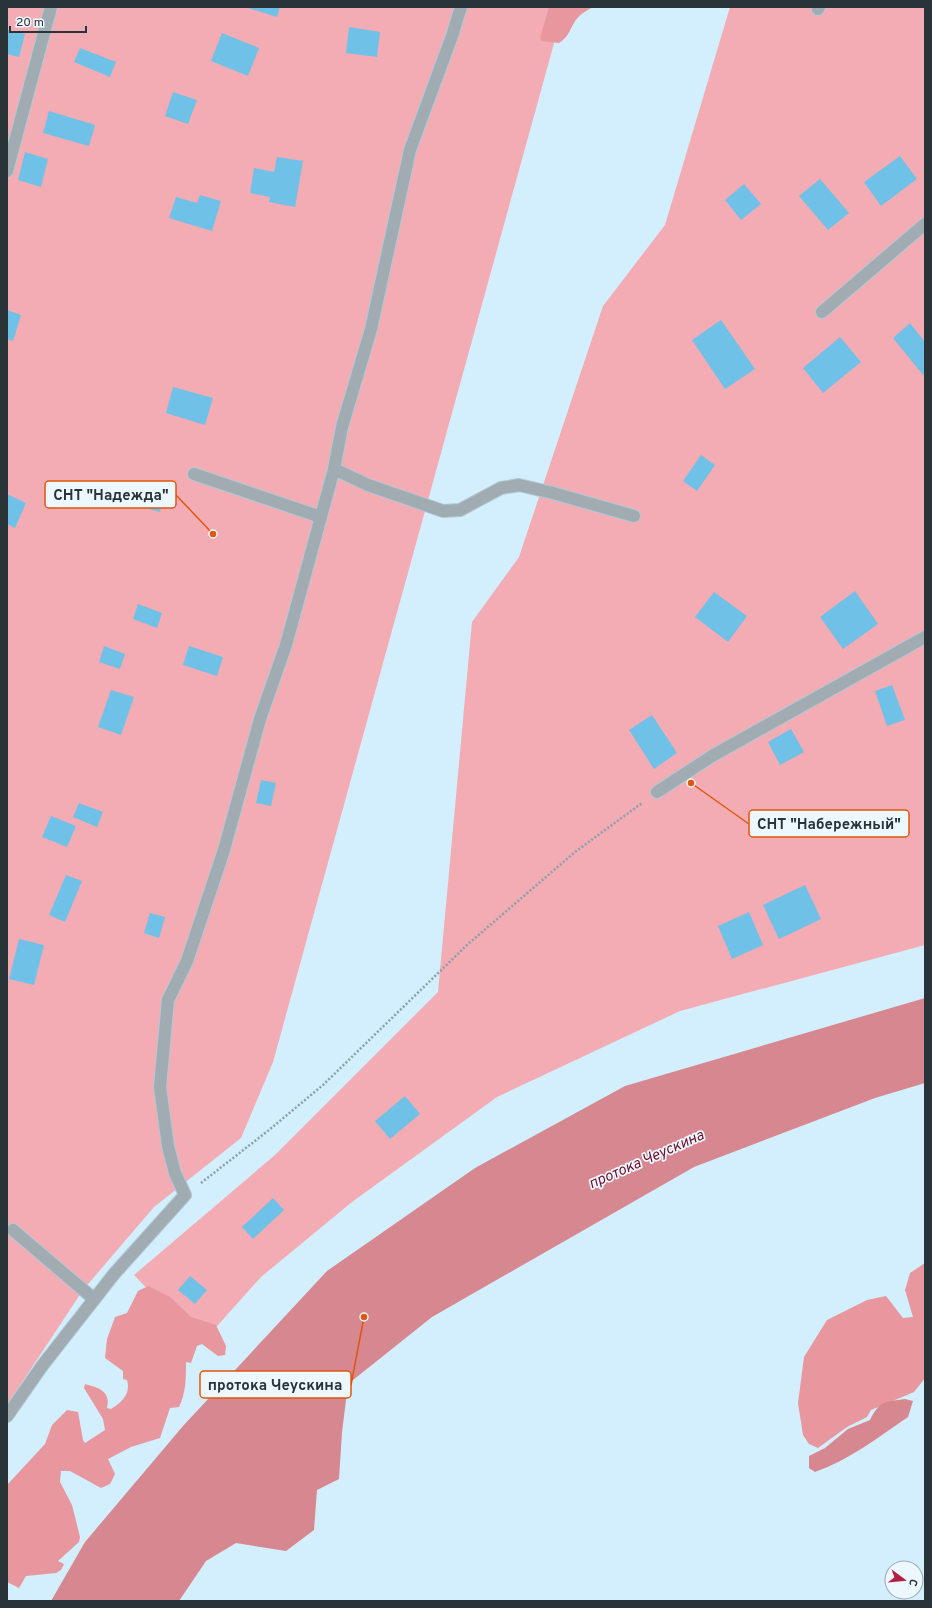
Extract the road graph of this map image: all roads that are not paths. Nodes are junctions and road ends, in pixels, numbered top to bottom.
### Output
1 (51, 7) edge
2 (461, 7) edge
3 (7, 171) edge
4 (925, 224) edge
5 (822, 312) dead end
6 (334, 469) junction
7 (194, 474) dead end
8 (634, 516) dead end
9 (321, 517) junction
10 (925, 637) edge
11 (657, 792) road end
12 (13, 1230) dead end
13 (94, 1299) junction
14 (7, 1416) edge

1 - 3 street
2 - 6 street
4 - 5 street
6 - 8 street
6 - 9 street
7 - 9 street
9 - 13 street
10 - 11 street
12 - 13 street
13 - 14 street

